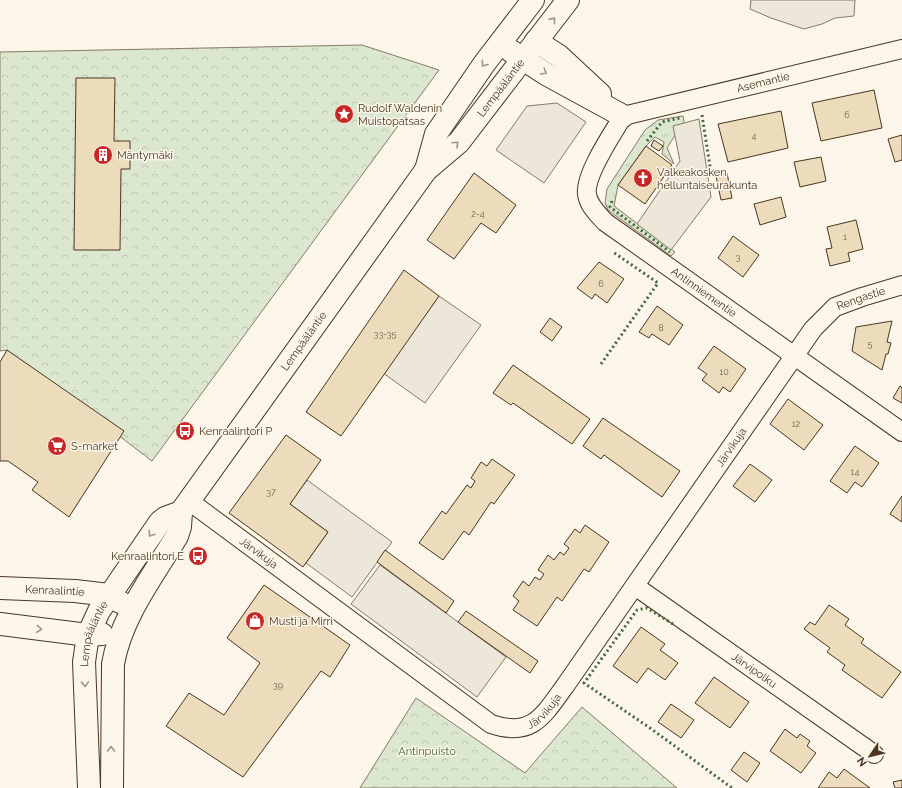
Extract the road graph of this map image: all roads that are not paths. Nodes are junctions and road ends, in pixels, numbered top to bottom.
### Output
1 (533, 0) edge
2 (568, 0) edge
3 (536, 41) junction
4 (500, 43) junction
5 (902, 49) edge
6 (523, 59) junction
7 (623, 116) junction
8 (426, 170) junction
9 (902, 285) edge
10 (794, 356) junction
11 (902, 432) edge
12 (185, 506) junction
13 (636, 586) junction
14 (0, 588) edge
15 (109, 595) junction
16 (132, 610) junction
17 (0, 624) edge
18 (88, 635) junction
19 (874, 754) dead end
20 (89, 788) edge
21 (112, 788) edge

1 - 4 main road, Lempääläntie
3 -> 2 main road, Lempääläntie
3 - 6 main road, Lempääläntie
3 - 7 main road
4 - 6 main road
4 -> 8 main road, Lempääläntie
5 - 7 street, Asemantie
6 -> 7 main road
8 -> 6 main road, Lempääläntie
7 - 10 street, Antinniementie
8 - 12 main road, Lempääläntie
9 - 10 street, Rengastie
10 - 11 street, Antinniementie
10 - 13 street, Järvikuja
12 - 13 street, Järvikuja
12 -> 15 main road, Lempääläntie
12 - 16 main road, Lempääläntie
13 - 19 street, Järvipolku
14 - 15 main road, Kenraalintie
15 - 16 main road, Kenraalintie
15 - 18 main road, Lempääläntie
16 - 18 main road
21 -> 16 main road, Lempääläntie
17 -> 18 main road
18 -> 20 main road, Lempääläntie

